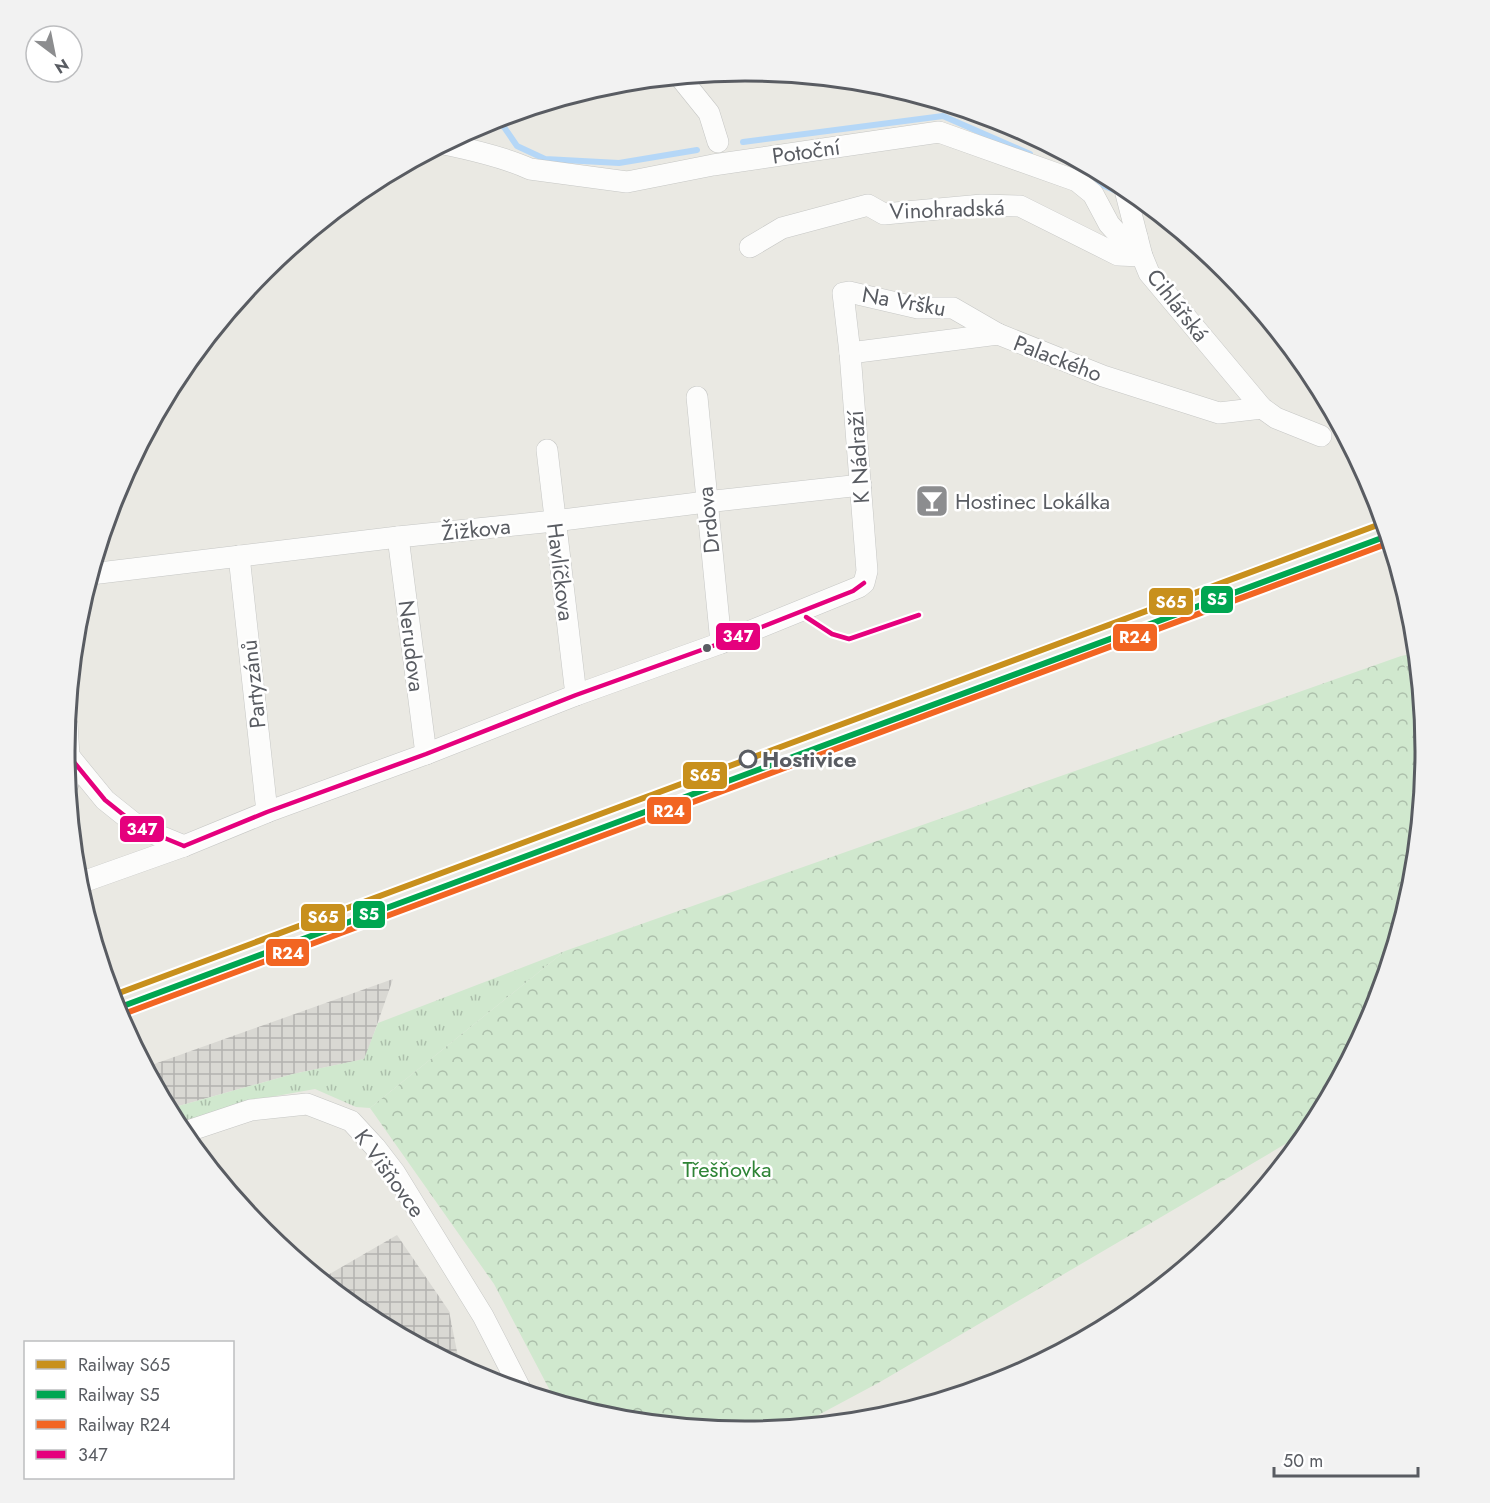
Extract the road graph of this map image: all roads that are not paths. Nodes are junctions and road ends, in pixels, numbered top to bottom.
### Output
1 (686, 84) edge
2 (718, 142) dead end
3 (458, 147) edge
4 (1128, 202) edge
5 (750, 247) dead end
6 (1140, 247) junction
7 (848, 330) joint
8 (998, 334) junction
9 (850, 353) junction
10 (697, 397) dead end
11 (1262, 408) junction
12 (1321, 436) dead end
13 (547, 450) dead end
14 (861, 485) junction
15 (706, 502) junction
16 (554, 521) junction
17 (398, 537) junction
18 (239, 556) junction
19 (100, 573) edge
20 (721, 643) junction
21 (576, 695) junction
22 (426, 754) junction
23 (75, 764) edge
24 (267, 813) junction
25 (183, 846) junction
26 (88, 880) edge
27 (192, 1130) edge
28 (516, 1381) edge

1 - 2 street
3 - 6 street, Potoční
4 - 6 street, Cihlářská
5 - 6 street, Vinohradská
6 - 11 street, Cihlářská
7 - 8 street, Na Vršku
7 - 9 street, K Nádraží
8 - 9 street, Palackého
8 - 11 street, Palackého
9 - 14 street, K Nádraží
10 - 15 street, Drdova
11 - 12 street
13 - 16 street, Havlíčkova
14 - 15 street, Žižkova
14 - 20 street, K Nádraží
15 - 16 street, Žižkova
15 - 20 street, Drdova
16 - 17 street, Žižkova
16 - 21 street, Havlíčkova
17 - 18 street, Žižkova
17 - 22 street, Nerudova
18 - 19 street, Žižkova
18 - 24 street, Partyzánů
20 - 21 street
21 - 22 street
22 - 24 street
23 - 25 street
24 - 25 street
25 - 26 street
27 - 28 street, K Višňovce

